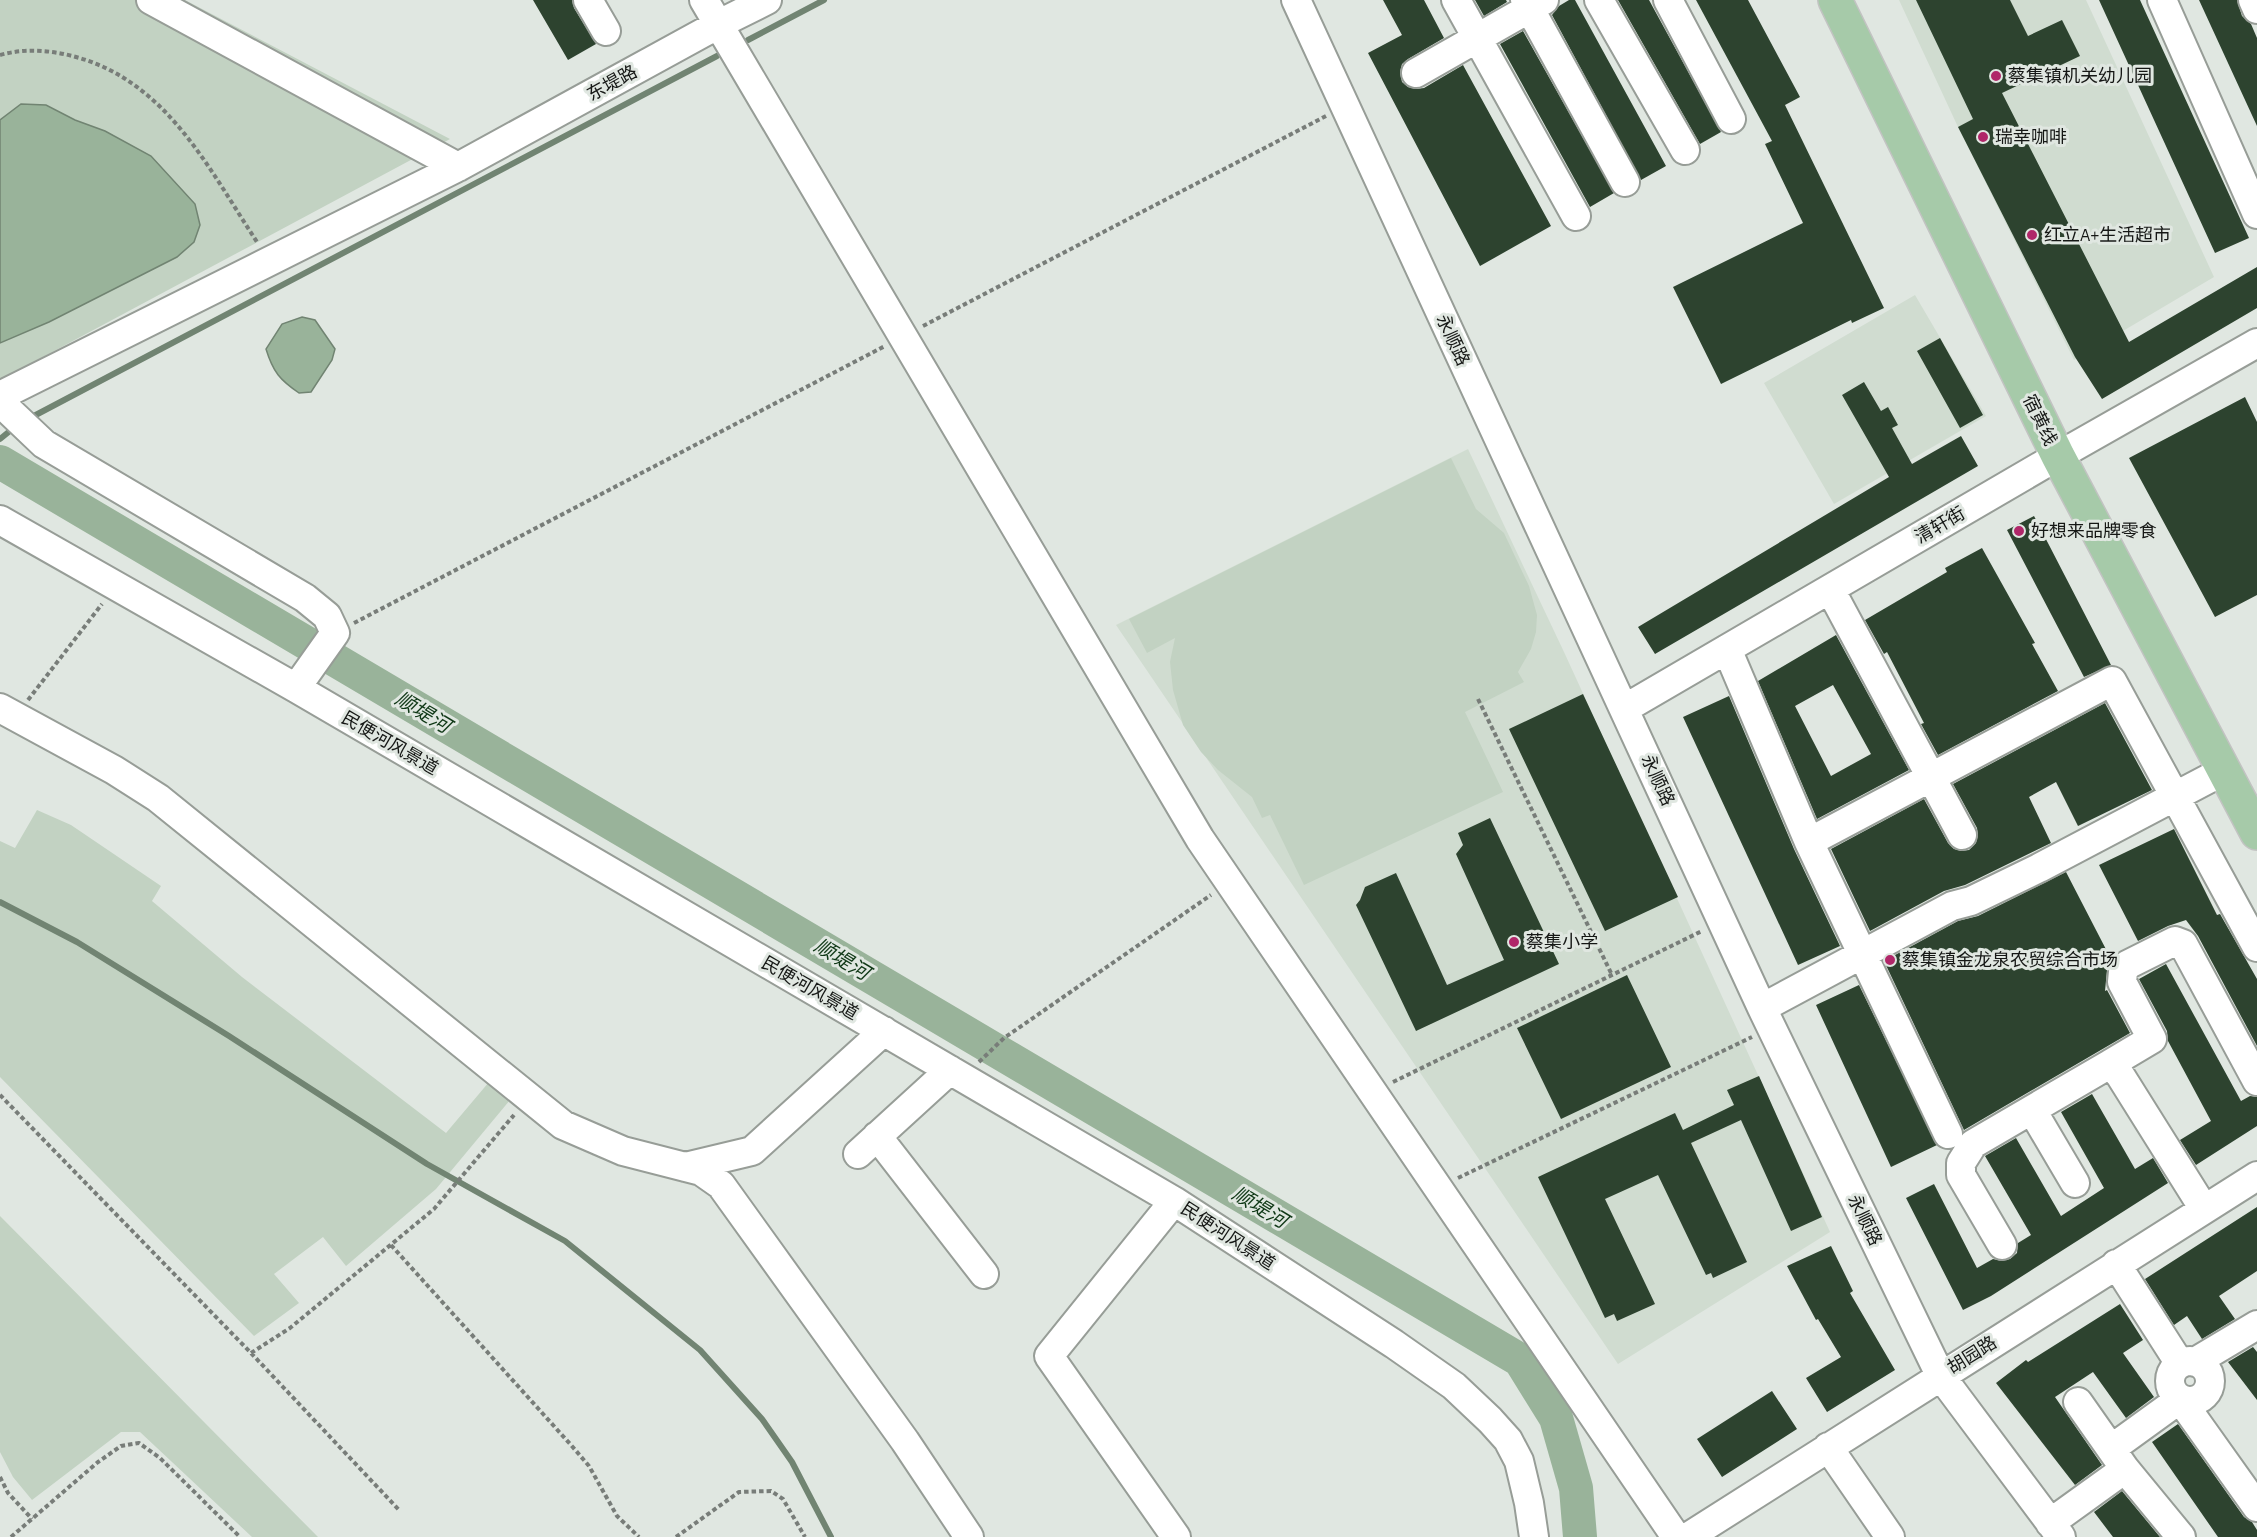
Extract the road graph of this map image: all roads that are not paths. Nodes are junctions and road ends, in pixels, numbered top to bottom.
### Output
1 (152, 0) edge
2 (588, 0) edge
3 (705, 0) edge
4 (767, 0) edge
5 (1296, 0) edge
6 (1456, 0) edge
7 (1599, 0) edge
8 (1668, 0) edge
9 (1835, 0) edge
10 (2162, 0) edge
11 (2253, 0) edge
12 (1533, 3) edge
13 (2257, 9) edge
14 (719, 24) junction
15 (606, 31) dead end
16 (1478, 38) junction
17 (1416, 73) dead end
18 (1731, 119) dead end
19 (1685, 150) dead end
20 (458, 167) junction
21 (1625, 182) dead end
22 (2257, 214) edge
23 (1576, 216) dead end
24 (2257, 343) edge
25 (11, 409) edge
26 (2058, 456) junction
27 (0, 520) edge
28 (1830, 589) junction
29 (1727, 649) junction
30 (296, 687) junction
31 (1624, 709) junction
32 (8, 712) edge
33 (2225, 770) junction
34 (1931, 776) junction
35 (2174, 797) junction
36 (2257, 833) edge
37 (1962, 835) dead end
38 (1809, 842) junction
39 (2257, 946) edge
40 (1863, 955) junction
41 (1767, 1018) junction
42 (884, 1031) junction
43 (2110, 1064) junction
44 (961, 1069) junction
45 (2257, 1081) edge
46 (2032, 1110) junction
47 (1948, 1134) dead end
48 (685, 1167) junction
49 (2257, 1176) edge
50 (2075, 1183) dead end
51 (1174, 1201) junction
52 (2204, 1209) junction
53 (2002, 1245) dead end
54 (2116, 1264) junction
55 (984, 1274) dead end
56 (2257, 1324) edge
57 (2188, 1363) junction
58 (1940, 1376) junction
59 (2180, 1399) junction
60 (2078, 1402) dead end
61 (1828, 1447) junction
62 (2118, 1459) junction
63 (2257, 1507) edge
64 (2056, 1530) edge
65 (969, 1537) edge
66 (1176, 1537) edge
67 (1534, 1537) edge
68 (1676, 1537) edge
69 (1688, 1537) edge
70 (1890, 1537) edge
71 (2181, 1537) edge

1 - 20 street
2 - 15 street
3 - 14 street
4 - 14 street, 东堤路
5 - 31 street, 永顺路
6 - 16 street
7 - 19 street
8 - 18 street
9 - 26 main road, 宿黄线
10 - 22 street
11 - 13 street
12 - 16 street
12 - 21 street
14 - 20 street, 东堤路
14 - 68 street
16 - 17 street
16 - 23 street
20 - 25 street, 东堤路
24 - 26 street, 清轩街
25 - 30 street
26 - 28 street, 清轩街
26 - 33 main road, 宿黄线
27 - 30 street, 民便河风景道
28 - 29 street, 清轩街
28 - 34 street
29 - 31 street, 清轩街
29 - 38 street
30 - 42 street, 民便河风景道
31 - 41 street, 永顺路
32 - 48 street
33 - 35 street
33 - 36 main road, 宿黄线
34 - 35 street
34 - 37 street
34 - 38 street
35 - 39 street
35 - 40 street
38 - 40 street
40 - 41 street
40 - 47 street
41 - 58 street, 永顺路
42 - 44 street, 民便河风景道
42 - 48 street
43 - 45 street
43 - 46 street
43 - 52 street
44 - 51 street, 民便河风景道
44 - 55 street
46 - 50 street
46 - 53 street
48 - 65 street
49 - 52 street, 胡园路
51 - 66 street
51 - 67 street, 民便河风景道
52 - 54 street, 胡园路
54 - 57 street
54 - 58 street, 胡园路
56 - 57 street
57 - 59 street
58 - 61 street, 胡园路
58 - 64 street, 永顺路
59 - 62 street
59 - 63 street
60 - 62 street
61 - 69 street, 胡园路
61 - 70 street
62 - 64 street
62 - 71 street

